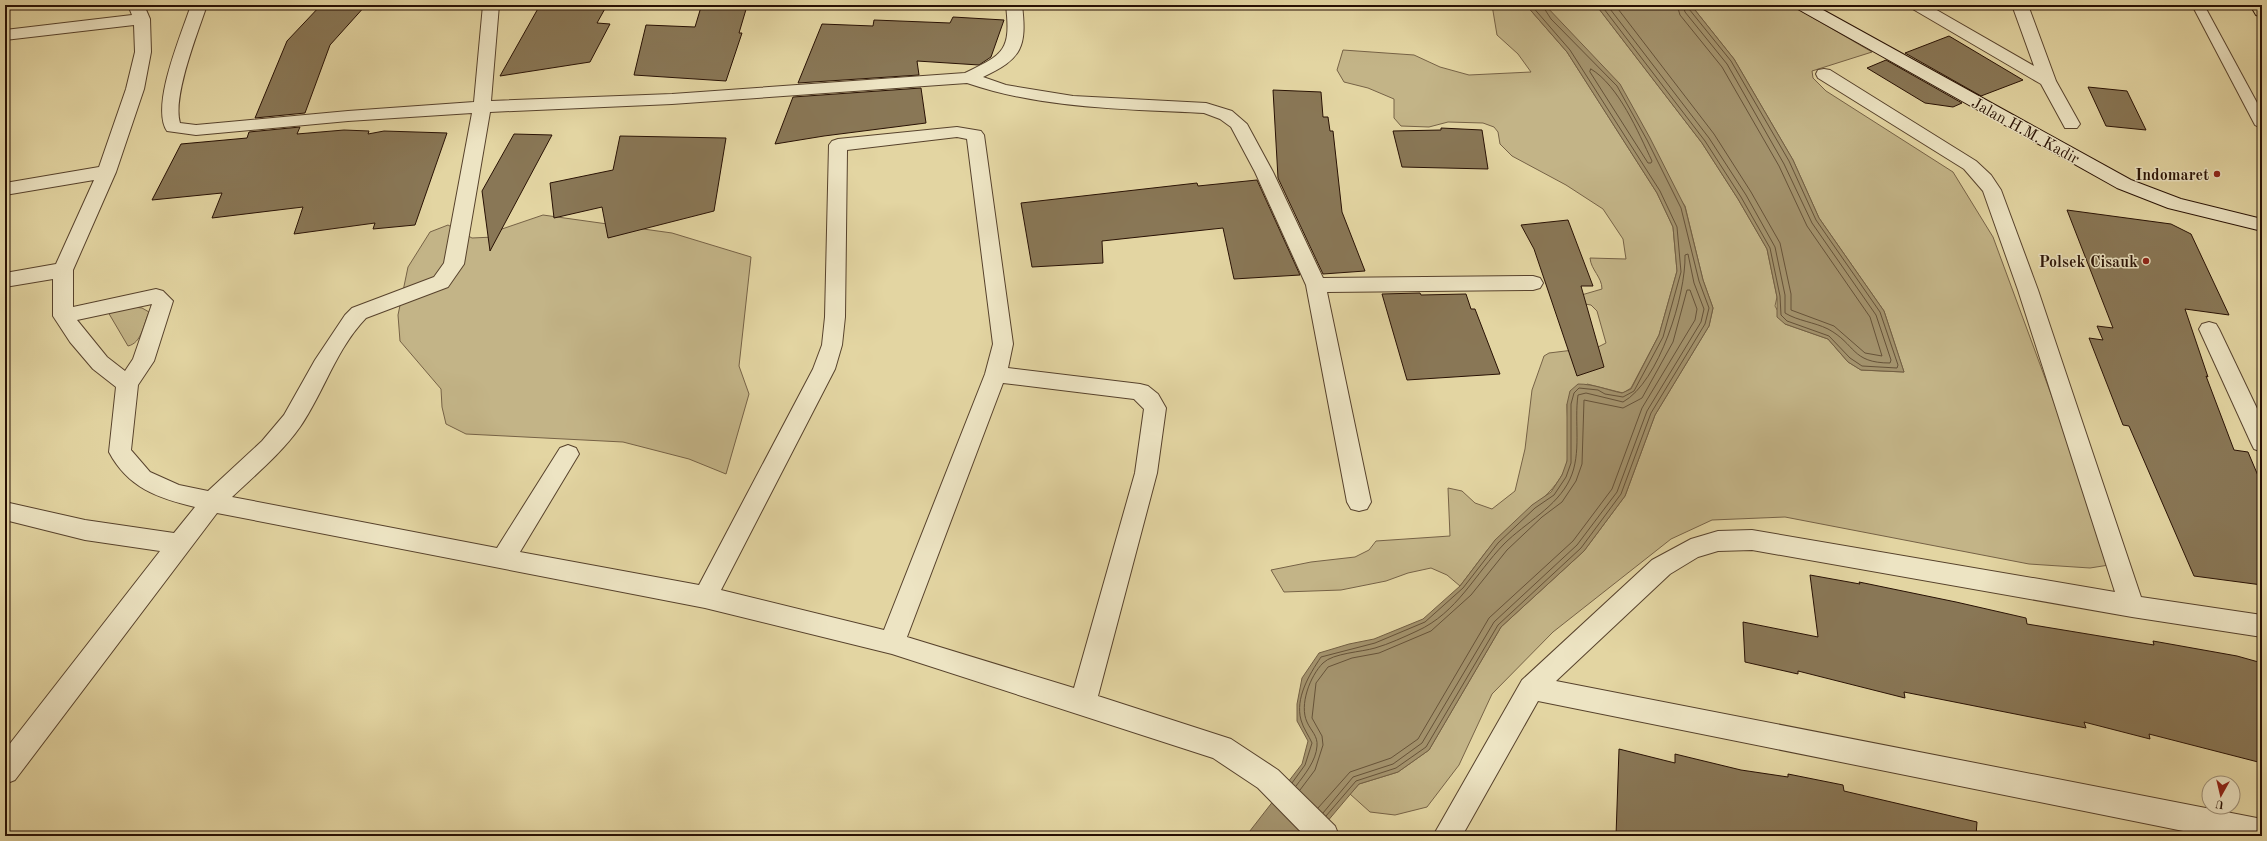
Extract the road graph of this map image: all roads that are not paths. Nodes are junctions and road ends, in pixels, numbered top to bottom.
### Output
1 (199, 5) edge
2 (491, 5) edge
3 (1014, 5) edge
4 (1802, 5) edge
5 (1917, 5) edge
6 (2020, 5) edge
7 (2198, 5) edge
8 (2258, 5) edge
9 (139, 12) edge
10 (2262, 12) edge
11 (5, 34) edge
12 (1824, 74) dead end
13 (968, 78) junction
14 (2048, 81) junction
15 (482, 107) junction
16 (2071, 124) dead end
17 (2262, 125) edge
18 (107, 172) junction
19 (5, 189) edge
20 (2262, 225) edge
21 (63, 270) junction
22 (5, 280) edge
23 (1533, 283) dead end
24 (1316, 285) junction
25 (64, 316) junction
26 (2209, 329) dead end
27 (996, 374) junction
28 (127, 384) junction
29 (2262, 442) edge
30 (568, 454) dead end
31 (213, 501) junction
32 (1359, 502) dead end
33 (5, 511) edge
34 (180, 544) junction
35 (503, 559) junction
36 (705, 597) junction
37 (2132, 606) junction
38 (2262, 626) edge
39 (892, 643) junction
40 (1531, 688) junction
41 (1083, 703) junction
42 (5, 771) edge
43 (2262, 832) edge
44 (1325, 836) edge
45 (1447, 836) edge

1 - 15 street
2 - 15 street
3 - 13 street
4 - 20 street, Jalan H.M. Kadir
5 - 14 street
6 - 14 street
7 - 17 lane
8 - 10 main road
9 - 11 street
9 - 18 street
12 - 37 street
13 - 15 street
13 - 24 street
14 - 16 street
15 - 31 street
18 - 19 street
18 - 21 street
21 - 22 street
21 - 25 street
23 - 24 street
24 - 32 street
25 - 28 street
25 - 28 street
26 - 29 street
27 - 36 street
27 - 39 street
27 - 41 street
28 - 31 street
30 - 35 street
31 - 34 street
31 - 35 street
33 - 34 street
34 - 42 street
35 - 36 street
36 - 39 street
37 - 38 street
37 - 40 street
39 - 41 street
40 - 43 street
40 - 45 street
41 - 44 street

